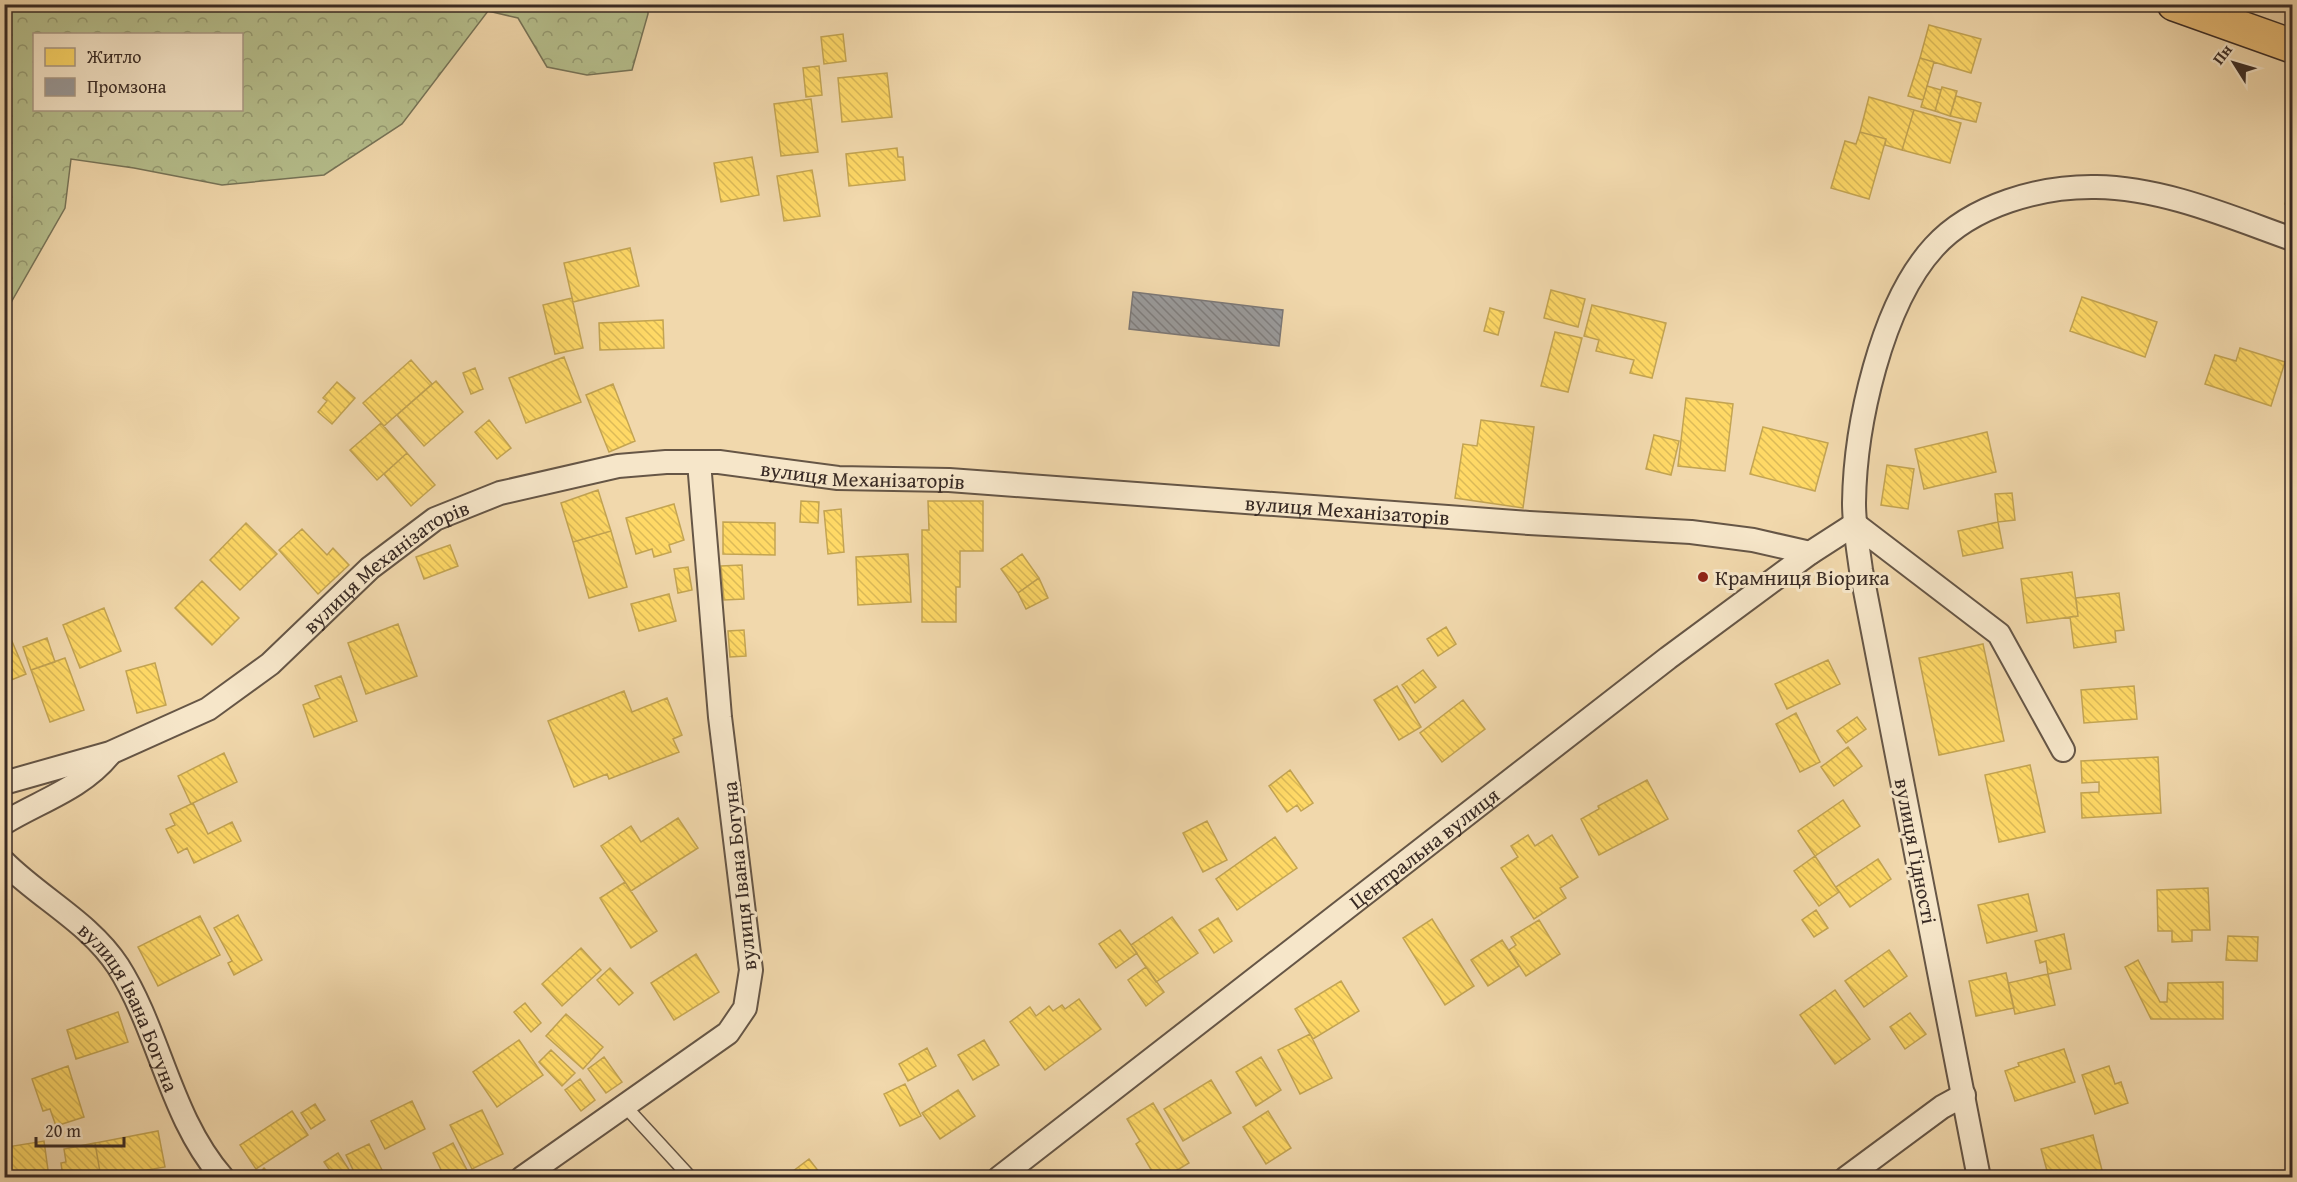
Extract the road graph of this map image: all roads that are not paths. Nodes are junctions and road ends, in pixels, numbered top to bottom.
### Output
1 (2174, 4) edge
2 (2292, 46) edge
3 (2292, 239) edge
4 (699, 462) junction
5 (1855, 524) junction
6 (1810, 554) junction
7 (2064, 750) dead end
8 (110, 753) junction
9 (4, 783) edge
10 (4, 824) edge
11 (4, 862) edge
12 (1964, 1095) junction
13 (624, 1105) junction
14 (223, 1178) edge
15 (522, 1178) edge
16 (691, 1178) edge
17 (999, 1178) edge
18 (1846, 1178) edge
19 (1979, 1178) edge

1 - 2 main road
3 - 5 street, вулиця Гідності
4 - 6 street, вулиця Механізаторів
4 - 8 street, вулиця Механізаторів
4 - 13 street, вулиця Івана Богуна
5 - 6 street, Центральна вулиця
5 - 7 street
5 - 12 street, вулиця Гідності
6 - 17 street, Центральна вулиця
8 - 9 street, вулиця Механізаторів
8 - 10 street
11 - 14 street, вулиця Івана Богуна
12 - 18 street
12 - 19 street, вулиця Гідності
13 - 15 street, вулиця Івана Богуна
13 - 16 lane

